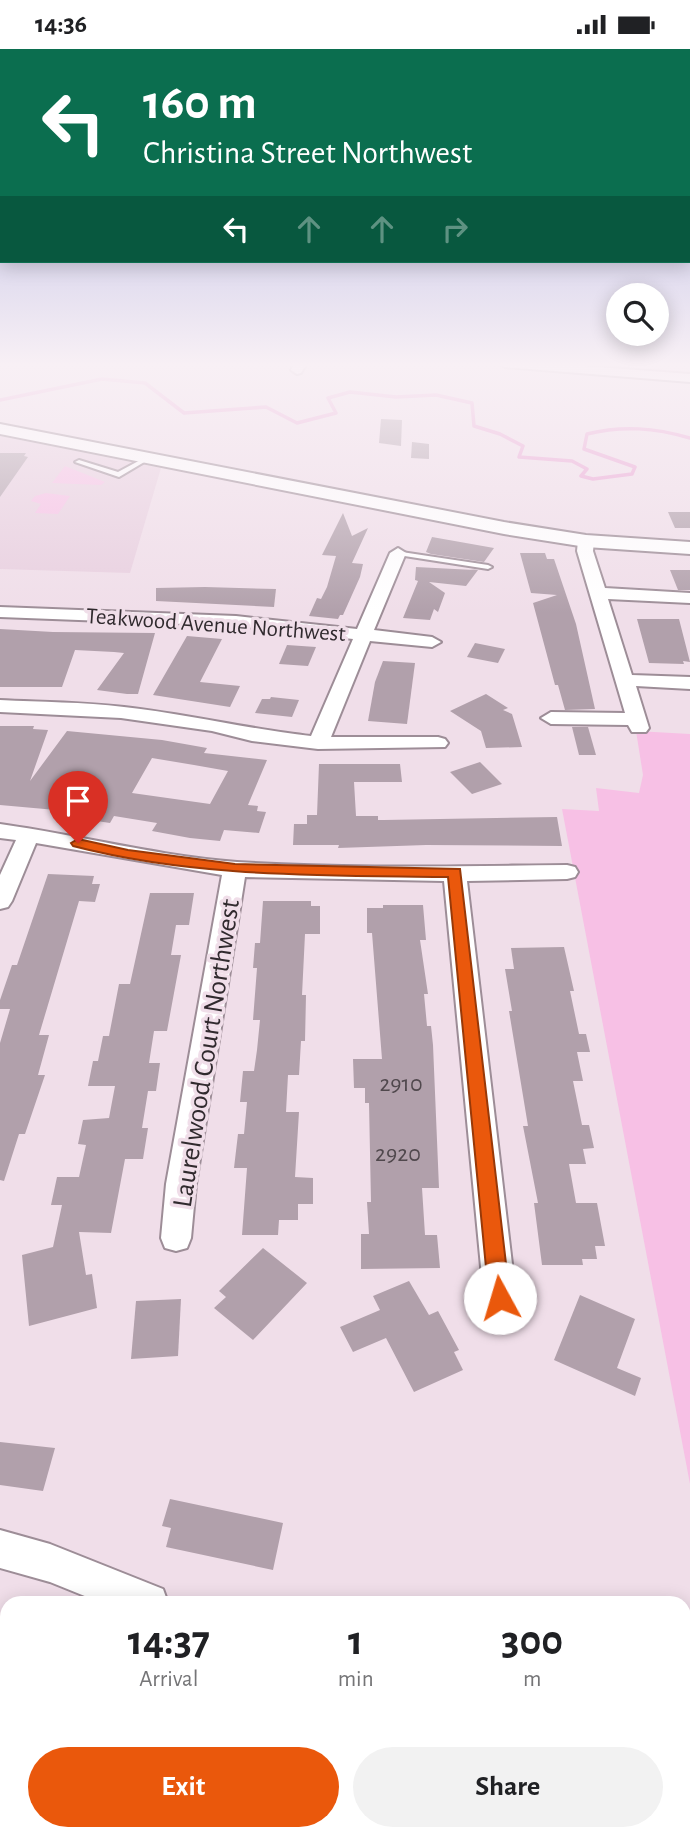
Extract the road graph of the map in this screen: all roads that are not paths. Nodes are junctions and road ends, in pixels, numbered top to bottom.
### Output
1 (90, 447) edge
2 (148, 458) junction
3 (79, 462) dead end
4 (586, 541) junction
5 (690, 548) edge
6 (398, 553) joint
7 (488, 567) dead end
8 (598, 593) junction
9 (690, 598) edge
10 (0, 612) edge
11 (364, 634) junction
12 (432, 642) dead end
13 (625, 680) junction
14 (690, 683) edge
15 (0, 706) edge
16 (551, 719) dead end
17 (318, 743) junction
18 (438, 743) dead end
19 (0, 831) edge
20 (29, 835) junction
21 (235, 869) junction
22 (567, 872) dead end
23 (455, 873) junction
24 (0, 901) edge
25 (176, 1238) dead end
26 (500, 1298) dead end
27 (0, 1549) edge
28 (132, 1596) edge

1 - 2 street
2 - 3 lane
2 - 4 street
4 - 5 street
4 - 8 street
6 - 7 lane
6 - 11 street
8 - 9 street
8 - 13 street
10 - 11 street, Teakwood Avenue Northwest
11 - 12 street, Teakwood Avenue Northwest
11 - 17 street
13 - 14 street
13 - 16 street
15 - 17 street
17 - 18 street
19 - 20 street
20 - 21 street
20 - 24 street
21 - 23 street
21 - 25 street, Laurelwood Court Northwest
22 - 23 street
23 - 26 street
27 - 28 street

